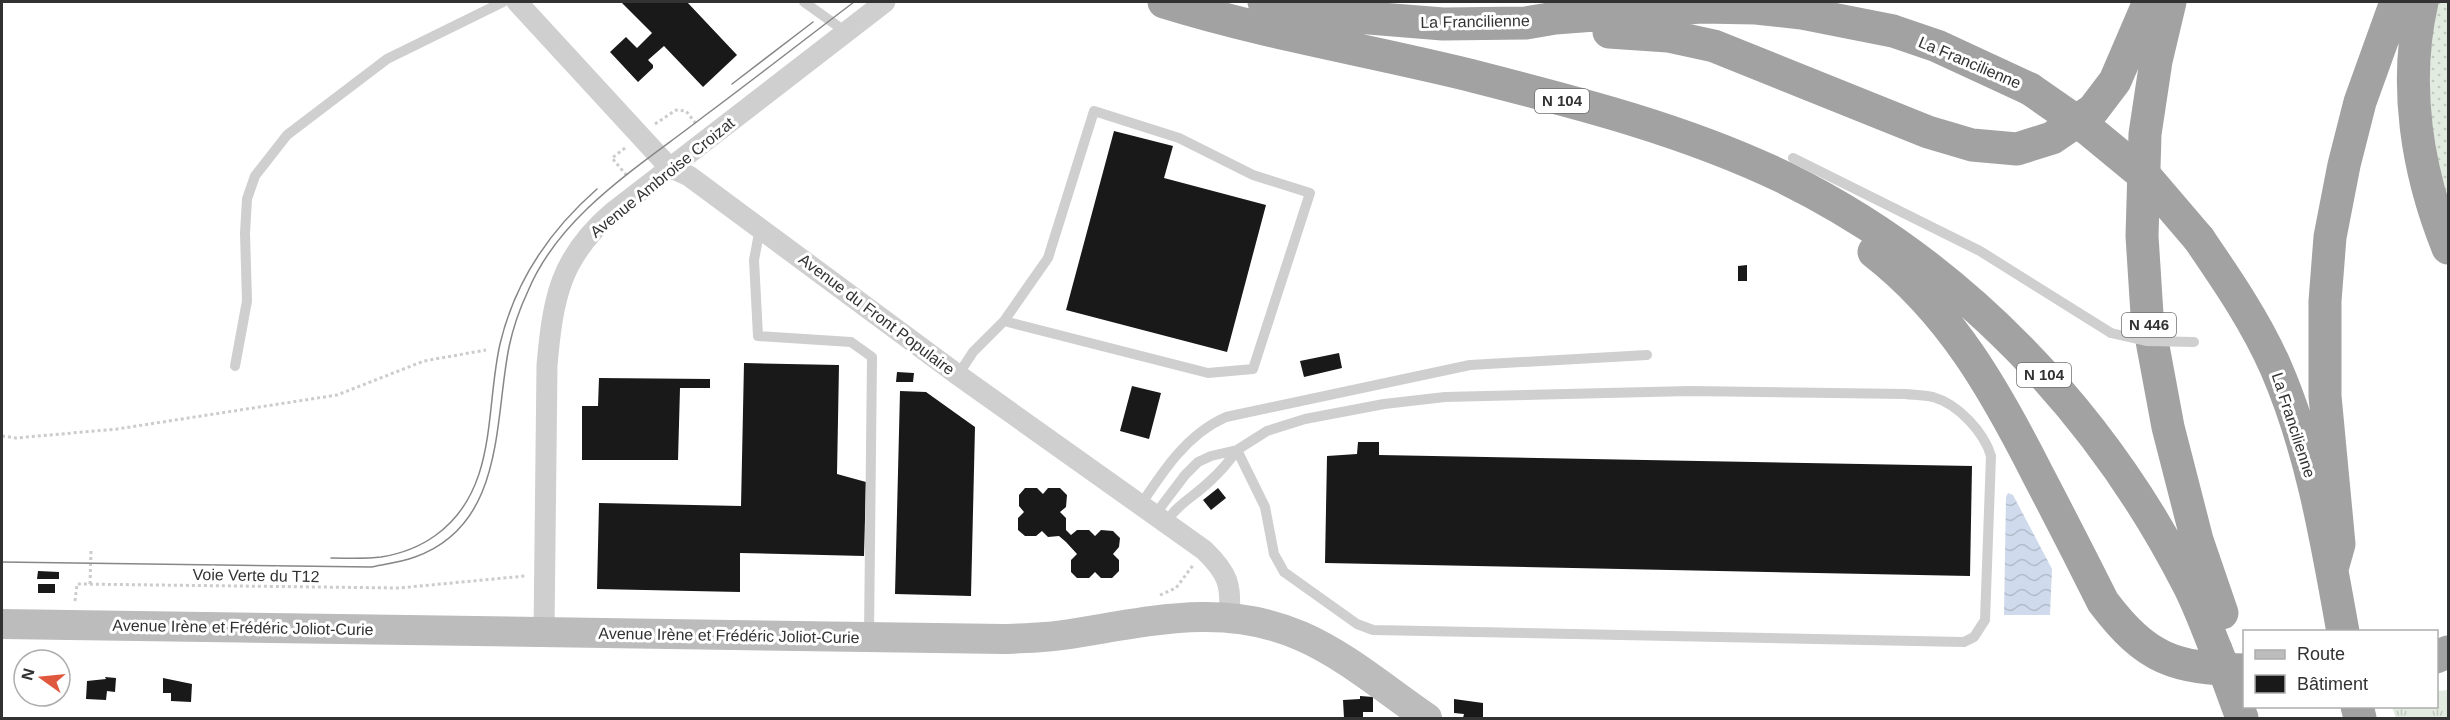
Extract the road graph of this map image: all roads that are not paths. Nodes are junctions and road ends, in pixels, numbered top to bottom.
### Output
1 (503, 2) edge
2 (517, 2) edge
3 (804, 2) edge
4 (885, 2) edge
5 (1164, 2) edge
6 (1264, 2) edge
7 (2149, 2) edge
8 (2170, 2) edge
9 (2396, 2) edge
10 (2422, 2) edge
11 (1526, 23) junction
12 (846, 32) junction
13 (669, 167) junction
14 (1790, 169) junction
15 (760, 228) junction
16 (2448, 248) edge
17 (1004, 321) junction
18 (2194, 342) dead end
19 (1647, 355) dead end
20 (235, 366) dead end
21 (958, 375) junction
22 (1237, 450) junction
23 (1153, 515) junction
24 (2332, 569) junction
25 (1229, 618) junction
26 (2, 624) edge
27 (2343, 630) edge
28 (544, 632) junction
29 (869, 637) junction
30 (2229, 662) edge
31 (1427, 718) edge
32 (2242, 718) edge

1 - 20 lane
2 - 13 street, Avenue du Front Populaire
3 - 12 lane
4 - 12 street, Avenue Ambroise Croizat
5 - 14 highway, N 104
6 - 11 highway, La Francilienne
7 - 11 highway
8 - 30 highway, N 446
9 - 24 highway
10 - 16 highway
11 - 24 highway, La Francilienne, bridge
12 - 13 street, Avenue Ambroise Croizat
13 - 15 street, Avenue du Front Populaire
13 - 28 street, Avenue Ambroise Croizat
14 - 18 lane, bridge
14 - 30 highway, N 104
14 - 30 highway
15 - 21 street, Avenue du Front Populaire
15 - 29 lane
17 - 17 lane
17 - 21 lane
19 - 23 lane
21 - 23 street, Avenue du Front Populaire
22 - 22 lane
22 - 23 lane
22 - 23 lane
23 - 25 street, Avenue du Front Populaire
24 - 27 highway, La Francilienne
25 - 29 main road, Avenue Irène et Frédéric Joliot-Curie
25 - 31 main road, Avenue Irène et Frédéric Joliot-Curie
26 - 28 main road, Avenue Irène et Frédéric Joliot-Curie
28 - 29 main road, Avenue Irène et Frédéric Joliot-Curie
30 - 32 highway, N 104

